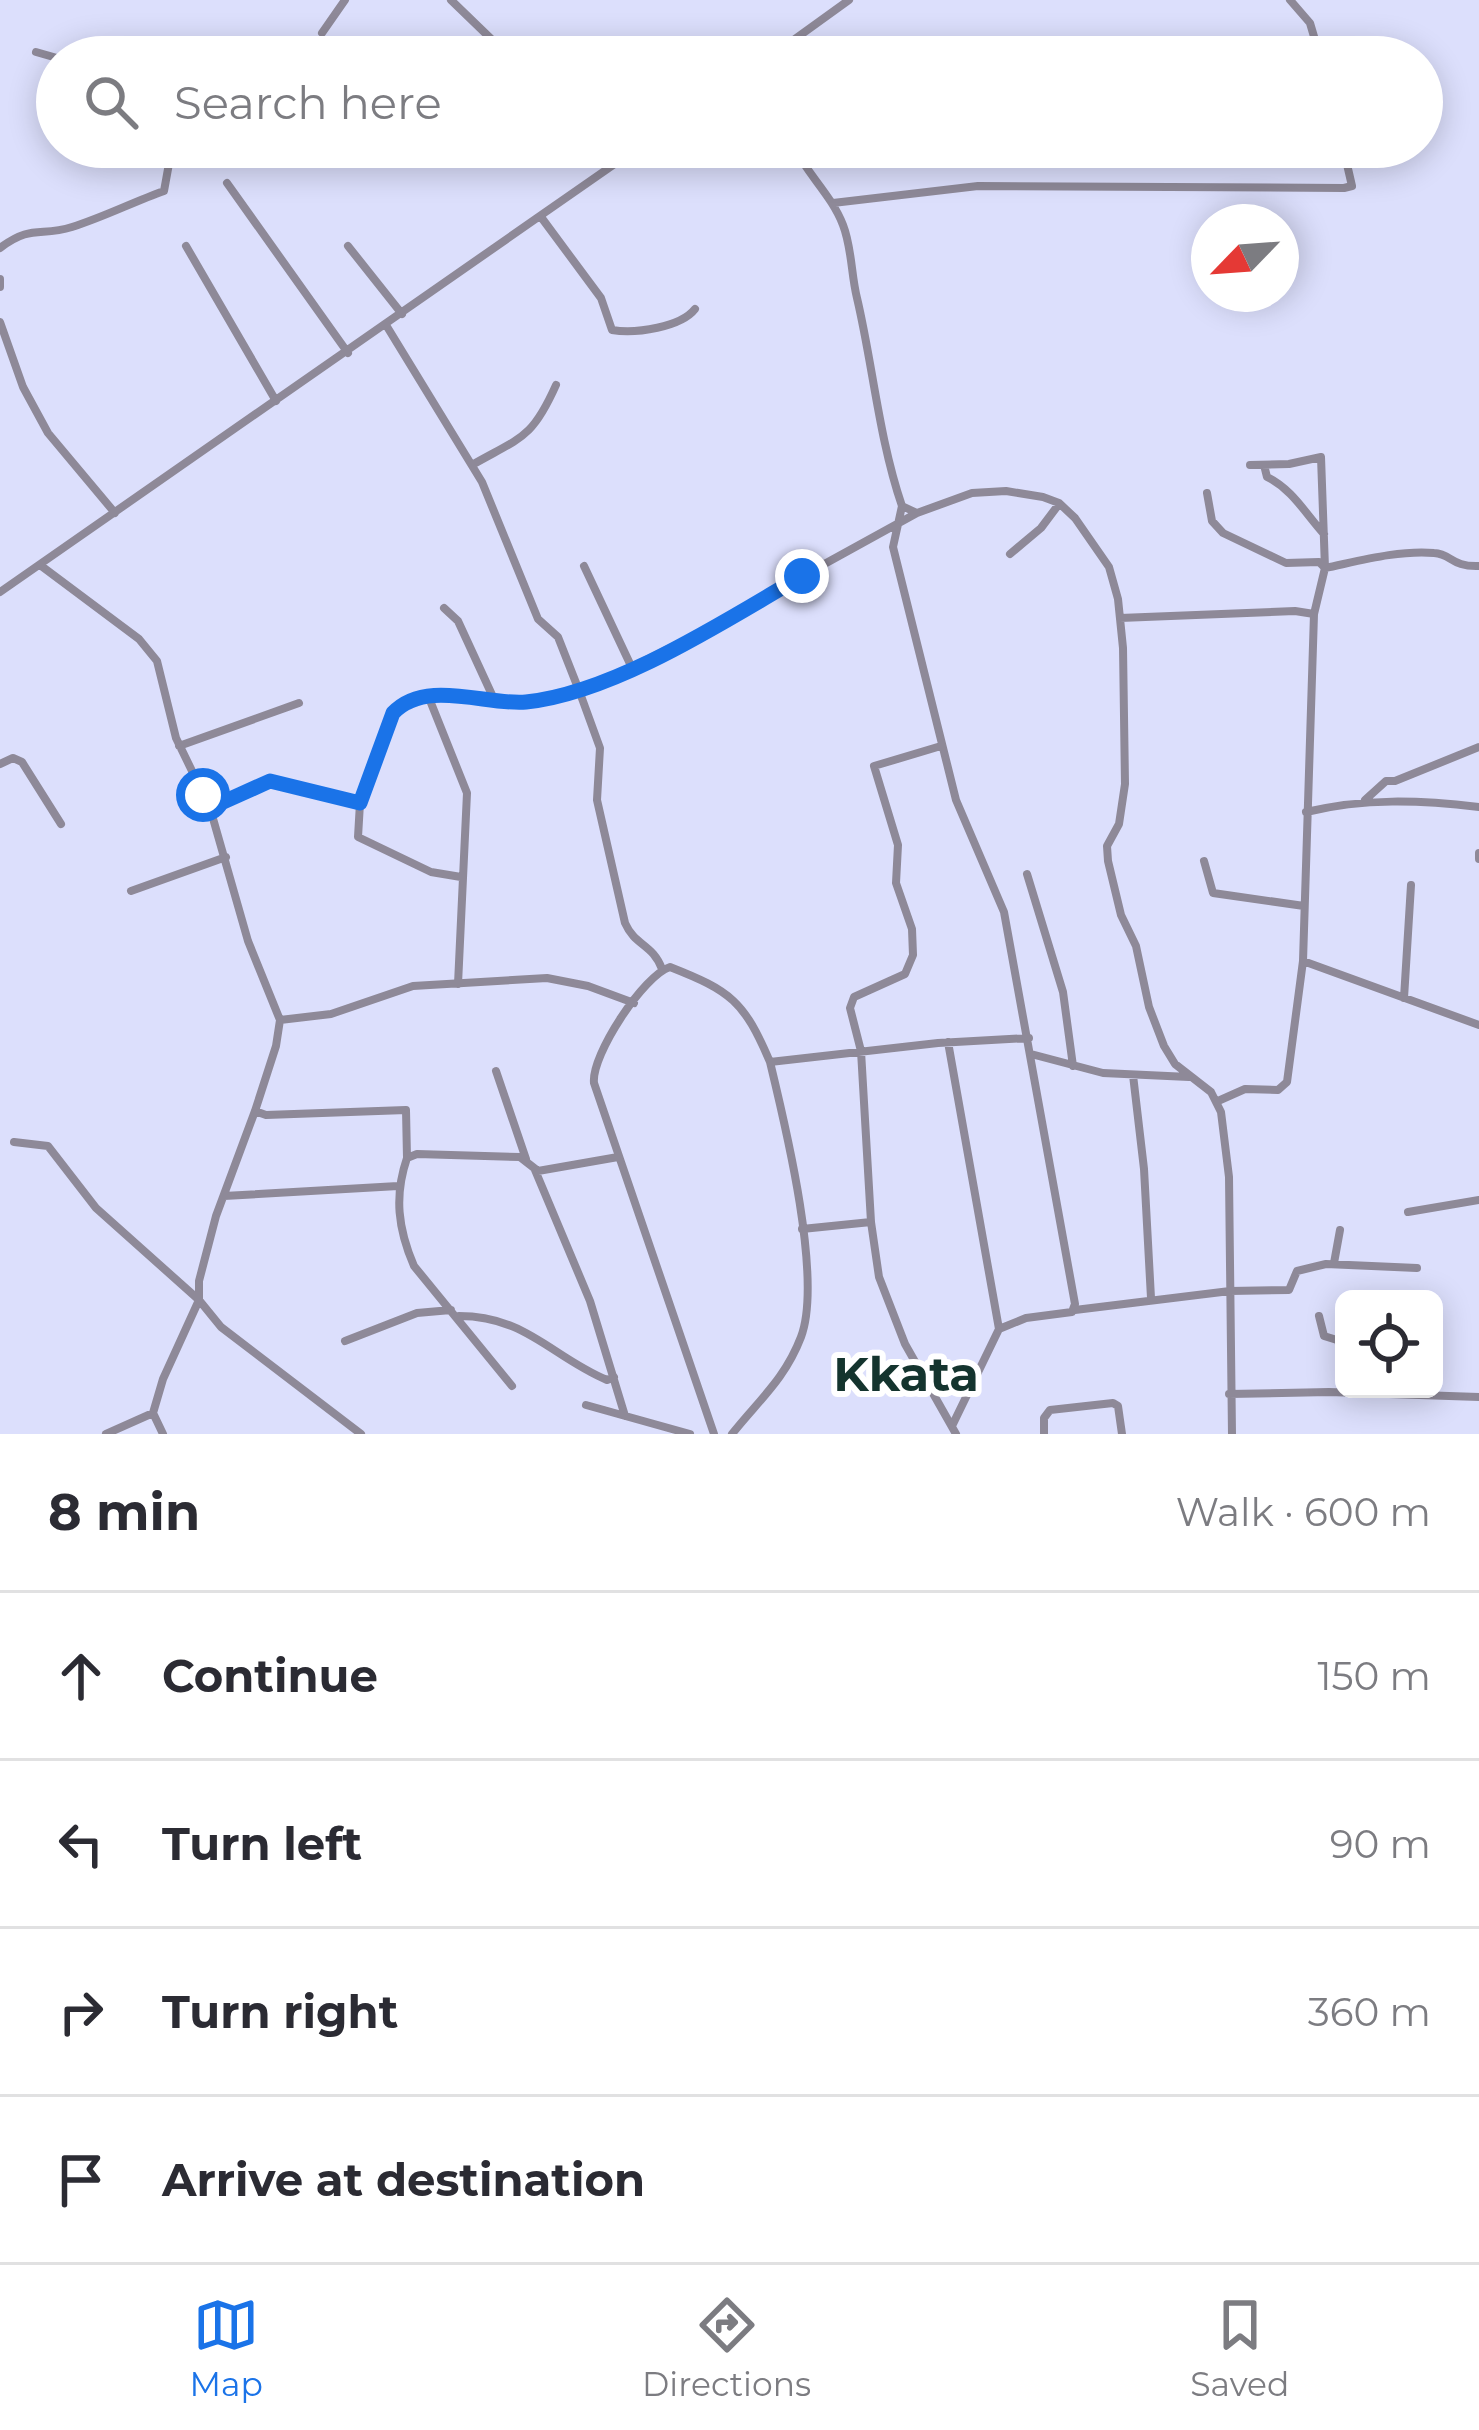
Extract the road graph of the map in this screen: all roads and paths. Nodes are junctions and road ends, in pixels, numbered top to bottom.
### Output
1 (345, 0) edge
2 (451, 0) edge
3 (849, 0) edge
4 (1291, 0) edge
5 (322, 33) dead end
6 (488, 36) edge
7 (799, 36) edge
8 (1314, 36) edge
9 (168, 168) edge
10 (608, 168) edge
11 (805, 168) edge
12 (1347, 168) edge
13 (227, 182) dead end
14 (833, 203) junction
15 (541, 216) junction
16 (186, 246) dead end
17 (348, 246) dead end
18 (0, 248) edge
19 (695, 309) dead end
20 (402, 314) junction
21 (0, 322) edge
22 (386, 326) junction
23 (347, 353) junction
24 (556, 386) dead end
25 (277, 401) junction
26 (472, 465) junction
27 (1250, 465) dead end
28 (1264, 465) junction
29 (1208, 494) dead end
30 (1059, 503) junction
31 (902, 506) junction
32 (116, 513) junction
33 (917, 513) junction
34 (897, 526) junction
35 (1324, 534) junction
36 (1010, 554) dead end
37 (40, 566) junction
38 (584, 566) dead end
39 (1479, 566) edge
40 (1325, 568) junction
41 (0, 592) edge
42 (444, 608) dead end
43 (1314, 614) junction
44 (1120, 619) junction
45 (632, 668) junction
46 (580, 693) junction
47 (493, 697) junction
48 (429, 698) junction
49 (299, 704) dead end
50 (179, 746) junction
51 (941, 746) junction
52 (1479, 747) edge
53 (0, 764) edge
54 (1365, 800) junction
55 (360, 803) junction
56 (210, 808) junction
57 (1479, 808) edge
58 (1306, 812) junction
59 (61, 824) dead end
60 (226, 857) junction
61 (1204, 861) dead end
62 (1027, 874) dead end
63 (461, 877) junction
64 (1411, 885) dead end
65 (131, 891) dead end
66 (1304, 906) junction
67 (1303, 961) junction
68 (662, 969) junction
69 (458, 984) junction
70 (1404, 998) junction
71 (634, 1003) junction
72 (280, 1019) junction
73 (1479, 1024) edge
74 (1029, 1038) junction
75 (948, 1042) junction
76 (861, 1051) junction
77 (1031, 1054) junction
78 (770, 1062) junction
79 (1073, 1066) junction
80 (496, 1071) dead end
81 (1133, 1075) junction
82 (1191, 1077) junction
83 (1218, 1101) junction
84 (255, 1111) junction
85 (14, 1142) dead end
86 (619, 1157) junction
87 (407, 1158) junction
88 (526, 1159) junction
89 (535, 1170) junction
90 (398, 1186) junction
91 (224, 1196) junction
92 (1479, 1199) edge
93 (1408, 1212) dead end
94 (872, 1222) junction
95 (802, 1228) junction
96 (1340, 1230) dead end
97 (1333, 1264) junction
98 (1418, 1268) dead end
99 (1230, 1291) junction
100 (1151, 1298) junction
101 (199, 1300) junction
102 (1075, 1310) junction
103 (456, 1313) junction
104 (1318, 1316) dead end
105 (1000, 1329) junction
106 (1335, 1339) edge
107 (345, 1341) dead end
108 (614, 1377) junction
109 (512, 1386) dead end
110 (1335, 1392) edge
111 (1229, 1394) junction
112 (1443, 1395) edge
113 (1479, 1397) edge
114 (586, 1405) dead end
115 (153, 1413) junction
116 (625, 1416) junction
117 (954, 1430) edge
118 (106, 1434) edge
119 (164, 1434) edge
120 (361, 1434) edge
121 (690, 1434) edge
122 (714, 1434) edge
123 (732, 1434) edge
124 (1044, 1434) edge
125 (1122, 1434) edge
126 (1232, 1434) edge

1 - 5 street
2 - 6 street
3 - 7 street
4 - 8 street
9 - 18 street
10 - 15 street
11 - 14 street
12 - 14 street
13 - 23 street
14 - 31 street
15 - 19 street
15 - 20 street
16 - 25 street
17 - 20 street
20 - 22 street
21 - 32 street
22 - 23 street
22 - 26 street
23 - 25 street
24 - 26 street
25 - 32 street
26 - 46 street
27 - 28 street
28 - 35 street
28 - 35 street
29 - 40 street
30 - 33 street
30 - 36 street
30 - 44 street
31 - 33 street
31 - 34 street
32 - 37 street
33 - 34 street
34 - 45 street
34 - 51 street
35 - 40 street
37 - 41 street
37 - 50 street
38 - 45 street
39 - 40 street
40 - 43 street
42 - 47 street
43 - 44 street
43 - 58 street
44 - 82 street
45 - 46 street
46 - 47 street
46 - 68 street
47 - 48 street
48 - 55 street
48 - 63 street
49 - 50 street
50 - 56 street
51 - 74 street
51 - 76 street
52 - 54 street
53 - 59 street
54 - 57 street
54 - 58 street
55 - 56 street
55 - 63 street
56 - 60 street
58 - 66 street
60 - 65 street
60 - 72 street
61 - 66 street
62 - 79 street
63 - 69 street
64 - 70 street
66 - 67 street
67 - 70 street
67 - 83 street
68 - 71 street
68 - 78 street
69 - 71 street
69 - 72 street
70 - 73 street
71 - 86 street
72 - 84 street
74 - 75 street
74 - 77 street
75 - 76 street
75 - 105 street
76 - 78 street
76 - 94 street
77 - 79 street
77 - 102 street
78 - 95 street
79 - 81 street
80 - 88 street
81 - 82 street
81 - 100 street
82 - 83 street
83 - 99 street
84 - 87 street
84 - 91 street
85 - 101 street
86 - 89 street
86 - 122 street
87 - 88 street
87 - 90 street
88 - 89 street
89 - 108 street
90 - 91 street
90 - 103 street
91 - 101 street
92 - 93 street
94 - 95 street
94 - 117 street
95 - 123 street
96 - 97 street
97 - 98 street
97 - 99 street
99 - 100 street
99 - 111 street
100 - 102 street
101 - 115 street
101 - 120 street
102 - 105 street
103 - 107 street
103 - 108 street
103 - 109 street
104 - 106 street
105 - 117 street
108 - 116 street
110 - 111 street
111 - 126 street
112 - 113 street
114 - 116 street
115 - 118 street
115 - 119 street
116 - 121 street
124 - 125 street

